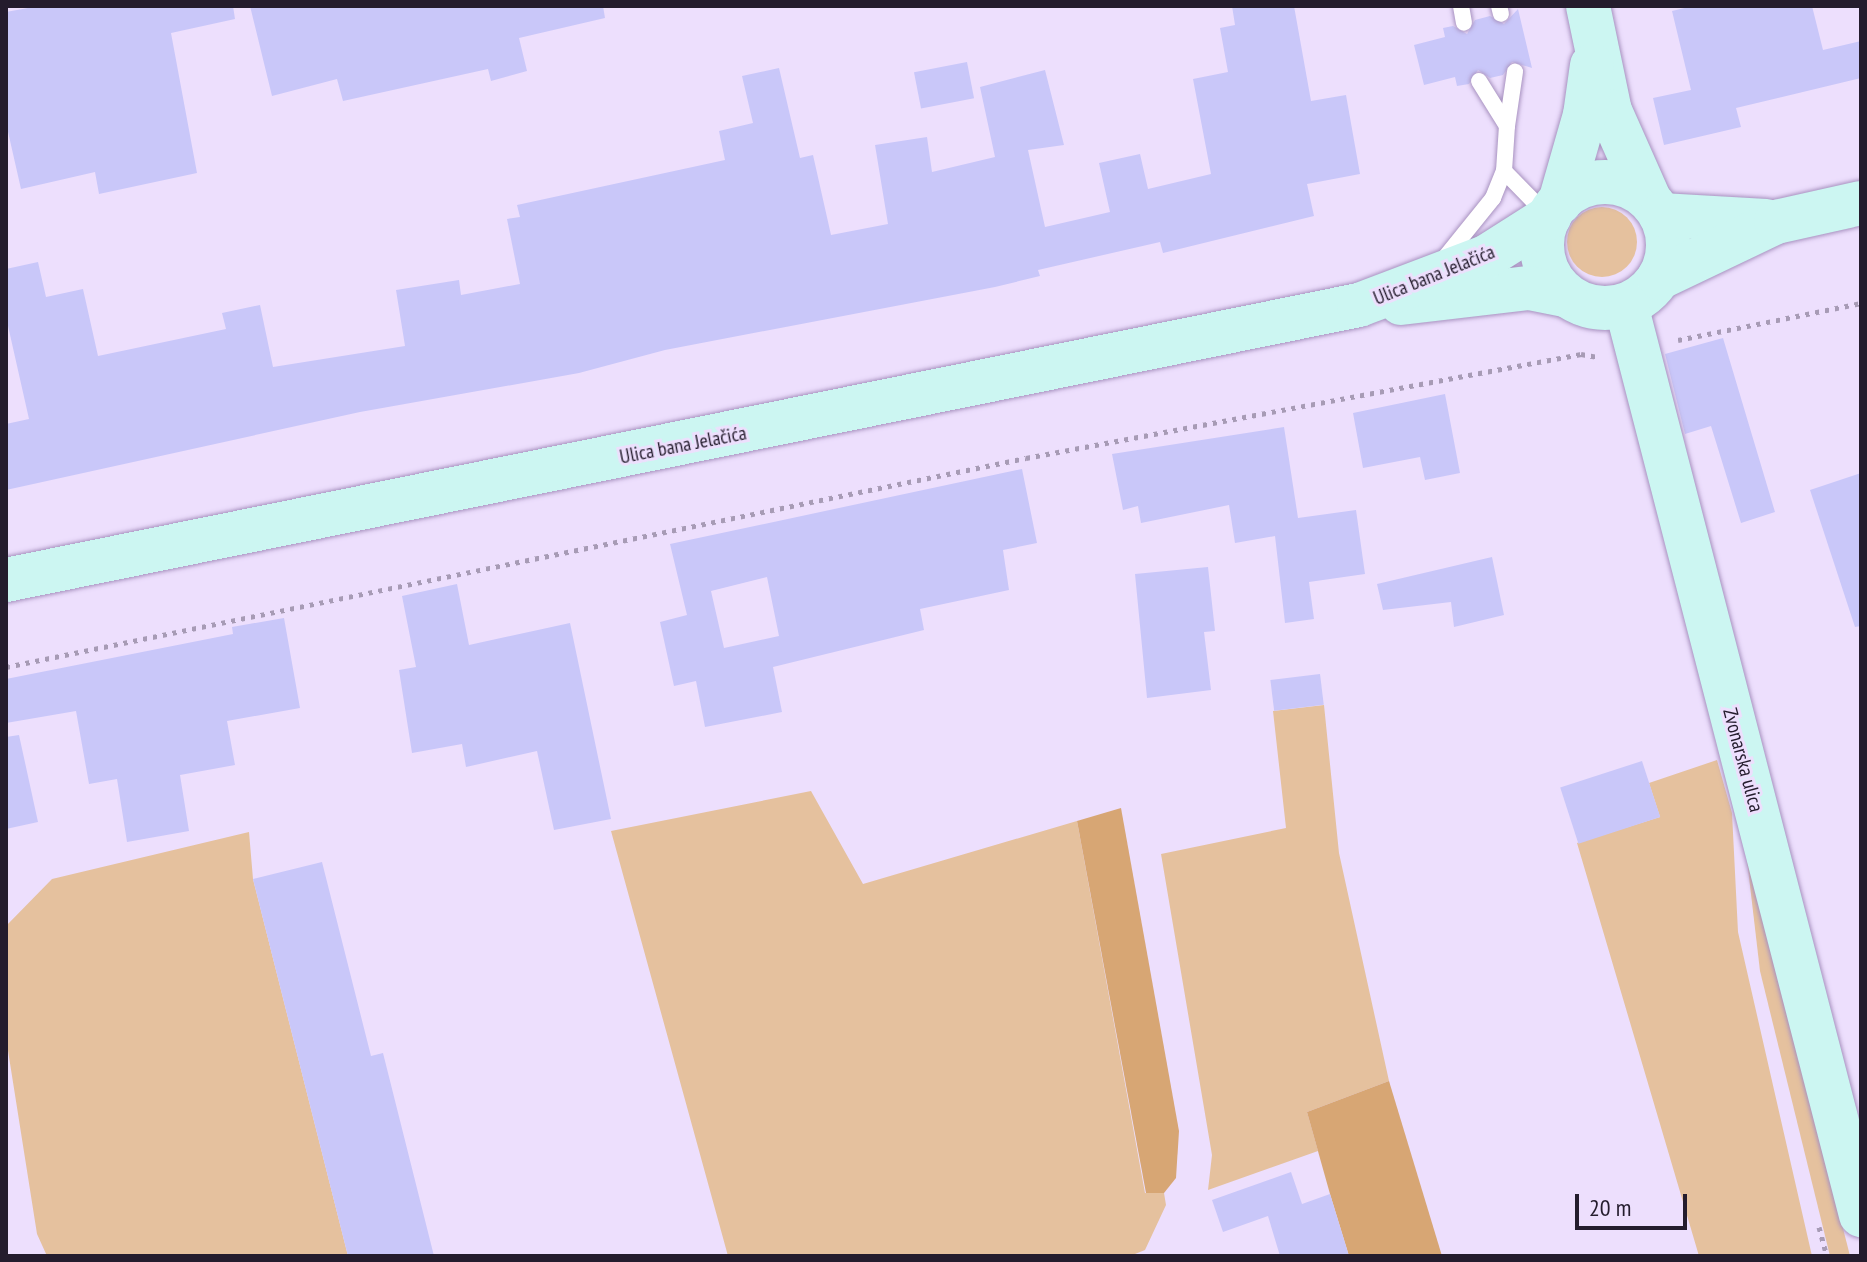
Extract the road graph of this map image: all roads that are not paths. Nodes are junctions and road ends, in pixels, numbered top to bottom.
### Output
1 (1591, 26) edge
2 (1515, 72) dead end
3 (1479, 81) dead end
4 (1507, 126) junction
5 (1504, 171) junction
6 (1861, 203) edge
7 (1655, 207) junction
8 (1554, 210) junction
9 (1776, 222) junction
10 (1659, 278) junction
11 (1408, 286) junction
12 (1565, 295) junction
13 (1359, 305) junction
14 (1626, 305) junction
15 (6, 580) edge
16 (1861, 1215) edge

1 - 7 main road
1 - 8 main road
2 - 4 lane
3 - 4 lane
4 - 5 lane
5 - 8 lane
5 - 11 lane
6 - 9 main road, Ulica bana Jelačića
7 - 8 main road, Ulica bana Jelačića
7 - 9 main road, Ulica bana Jelačića
7 - 10 main road
8 - 11 main road, Ulica bana Jelačića
8 - 12 main road
9 - 10 main road, Ulica bana Jelačića
10 - 14 main road, Ulica bana Jelačića
11 - 13 main road, Ulica bana Jelačića
12 - 13 main road, Ulica bana Jelačića
12 - 14 main road, Ulica bana Jelačića
13 - 15 main road, Ulica bana Jelačića
14 - 16 main road, Zvonarska ulica

